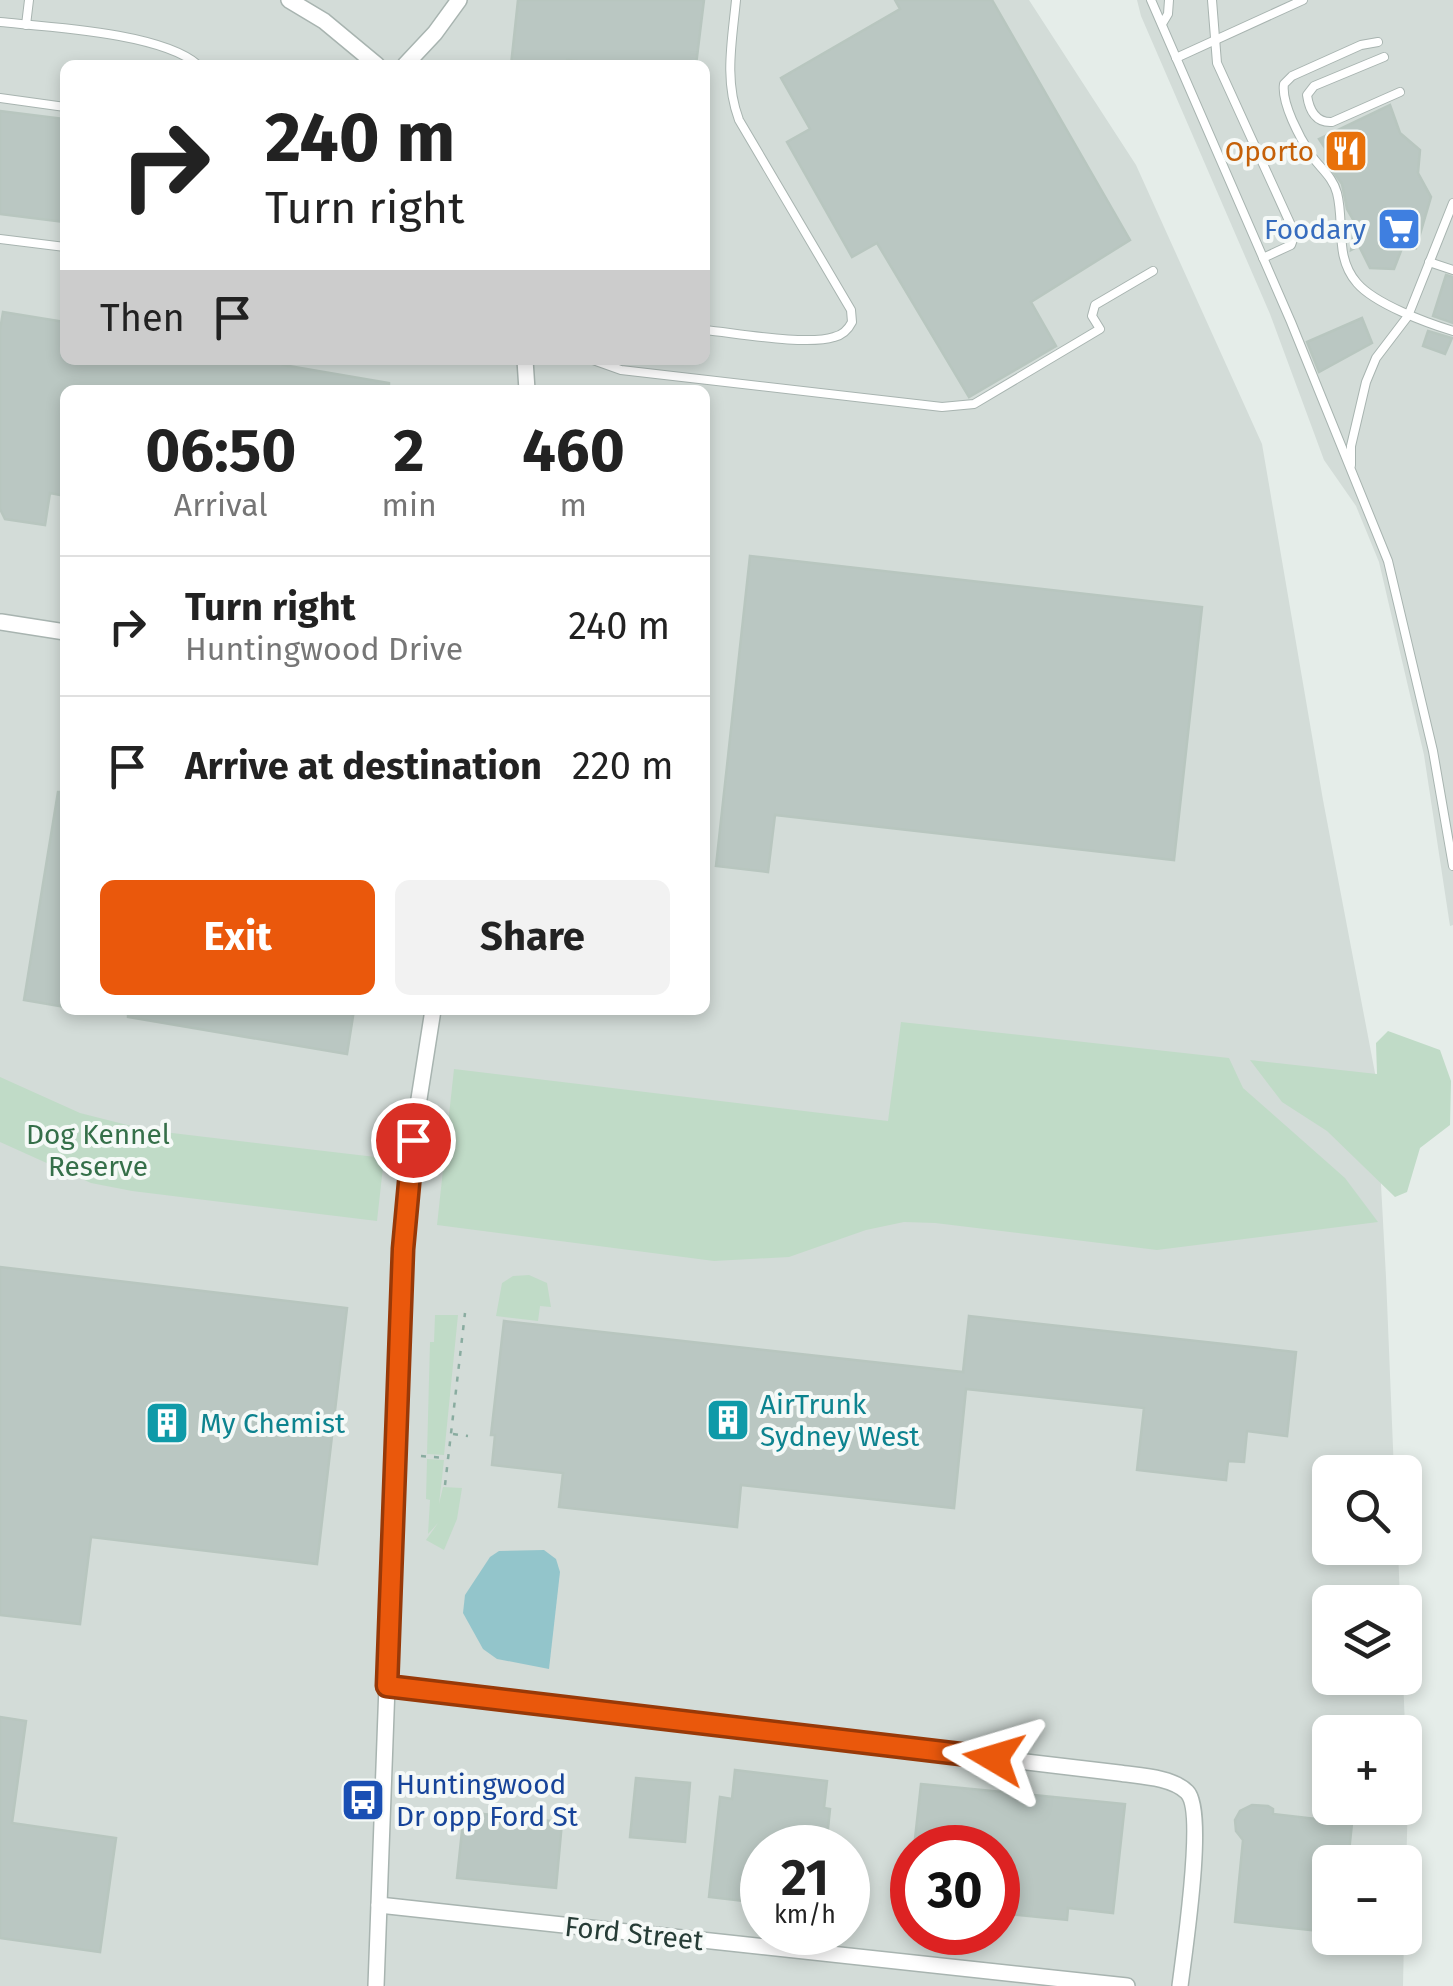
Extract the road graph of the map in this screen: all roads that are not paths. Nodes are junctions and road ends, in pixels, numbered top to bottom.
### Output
1 (29, 0) edge
2 (289, 0) edge
3 (459, 0) edge
4 (736, 0) edge
5 (1151, 0) edge
6 (1169, 0) edge
7 (1212, 0) edge
8 (1272, 0) edge
9 (1303, 0) edge
10 (1275, 13) junction
11 (0, 22) edge
12 (26, 24) junction
13 (1162, 24) junction
14 (1213, 41) junction
15 (1378, 42) dead end
16 (1384, 56) dead end
17 (1176, 58) junction
18 (192, 60) edge
19 (371, 60) edge
20 (410, 60) edge
21 (1400, 92) dead end
22 (0, 98) edge
23 (60, 106) edge
24 (1453, 204) edge
25 (0, 239) edge
26 (60, 247) edge
27 (1263, 258) junction
28 (1429, 262) junction
29 (1453, 270) edge
30 (1153, 271) dead end
31 (1408, 316) junction
32 (710, 330) edge
33 (1453, 332) edge
34 (607, 365) edge
35 (1351, 472) junction
36 (0, 622) edge
37 (60, 631) edge
38 (1453, 866) edge
39 (432, 1015) edge
40 (387, 1686) junction
41 (380, 1905) junction
42 (376, 1986) edge
43 (1127, 1986) edge
44 (1180, 1986) edge

1 - 12 lane
2 - 19 street
3 - 20 street
4 - 32 lane
5 - 13 lane
6 - 13 lane
7 - 14 lane
8 - 10 lane
9 - 10 lane
10 - 14 lane
11 - 12 lane
12 - 18 lane
13 - 17 lane
14 - 17 lane
14 - 27 lane
15 - 31 lane
16 - 21 lane
17 - 27 lane
22 - 23 lane
24 - 28 lane
25 - 26 lane
27 - 35 lane
28 - 29 lane
28 - 31 lane
30 - 34 lane
31 - 33 lane
31 - 35 lane
35 - 38 lane
36 - 37 street
39 - 40 street
40 - 41 street
40 - 44 street
41 - 42 street
41 - 43 street, Ford Street

